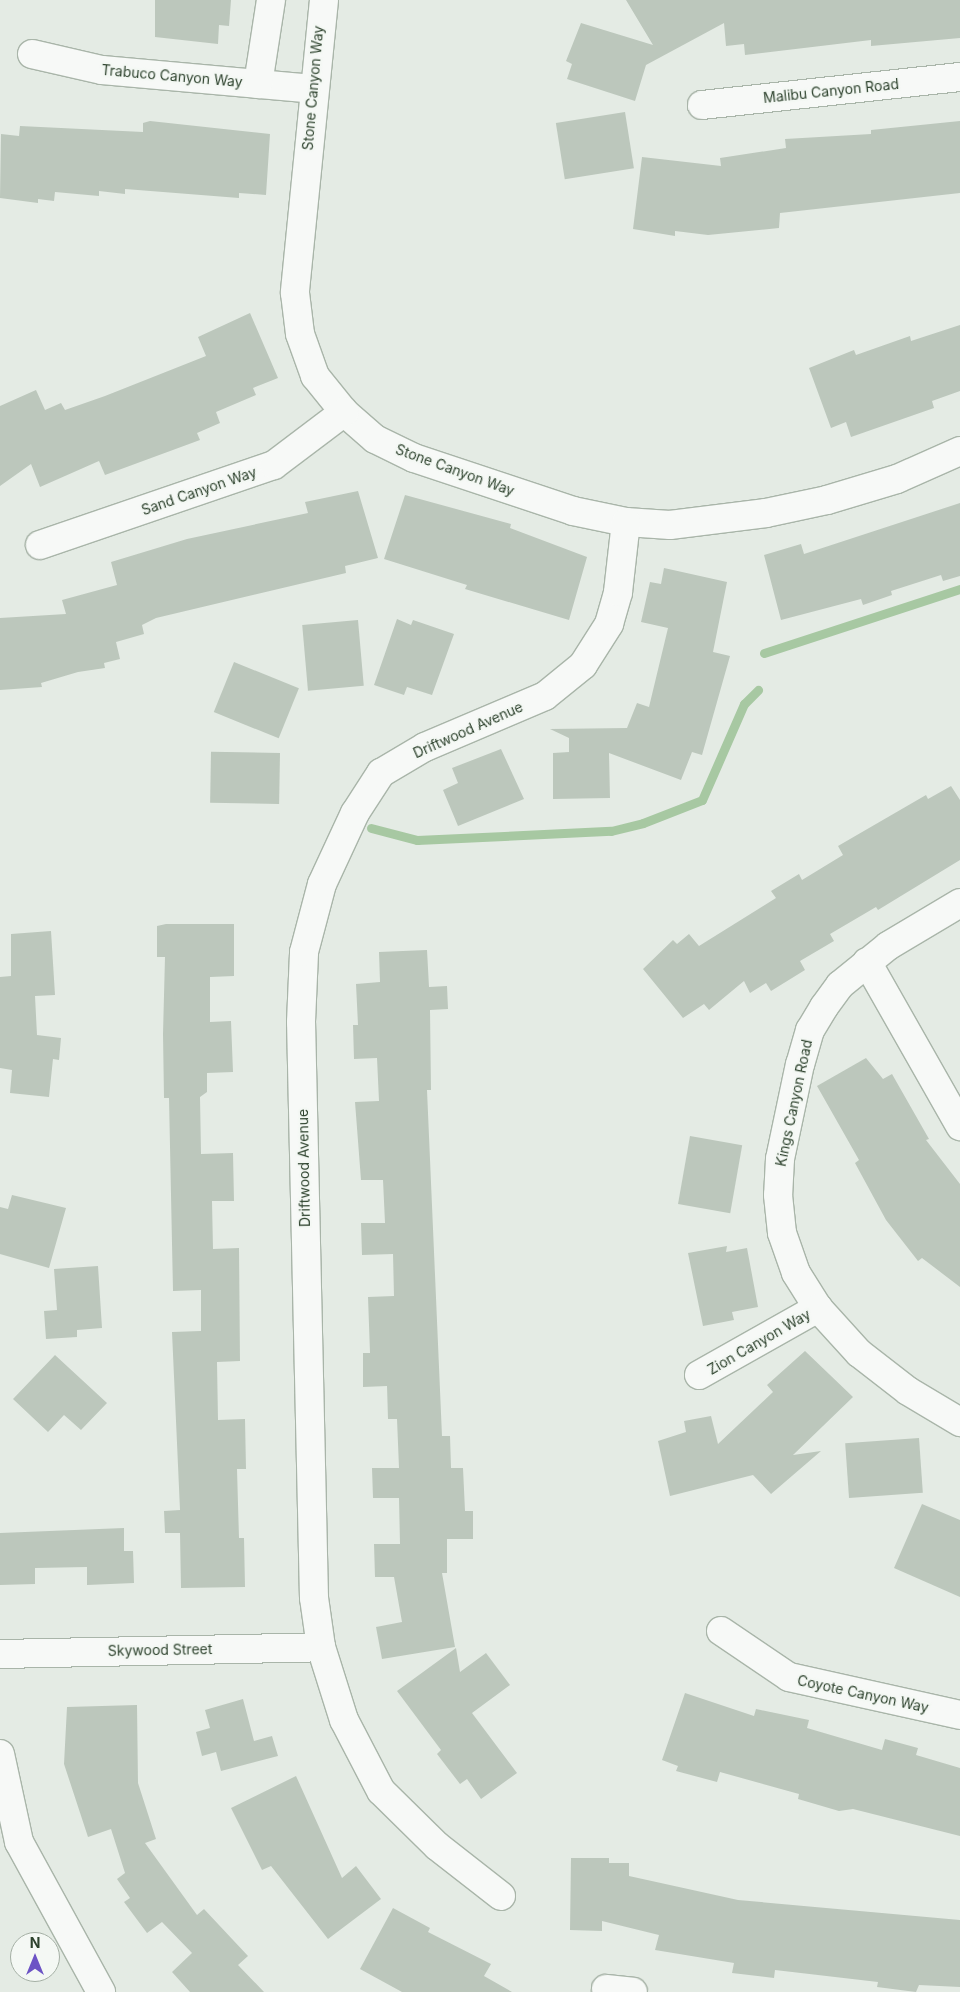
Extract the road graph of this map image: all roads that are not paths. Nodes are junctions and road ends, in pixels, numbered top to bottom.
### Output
1 (271, 0) edge
2 (324, 0) edge
3 (32, 54) dead end
4 (960, 77) edge
5 (258, 84) junction
6 (312, 89) junction
7 (702, 105) dead end
8 (344, 412) junction
9 (960, 451) edge
10 (626, 522) junction
11 (40, 545) dead end
12 (960, 903) edge
13 (867, 962) junction
14 (960, 1126) edge
15 (818, 1308) junction
16 (699, 1375) dead end
17 (960, 1422) edge
18 (721, 1631) dead end
19 (321, 1647) junction
20 (0, 1654) edge
21 (960, 1715) edge
22 (0, 1754) edge
23 (501, 1896) dead end
24 (606, 1989) dead end
25 (101, 1992) edge
26 (633, 1992) edge

1 - 5 street
2 - 6 street, Stone Canyon Way
3 - 5 street, Trabuco Canyon Way
4 - 7 street, Malibu Canyon Road
5 - 6 street, Trabuco Canyon Way
6 - 8 street, Stone Canyon Way
8 - 10 street, Stone Canyon Way
8 - 11 street, Sand Canyon Way
9 - 10 street, Stone Canyon Way
10 - 19 street, Driftwood Avenue
12 - 13 street, Kings Canyon Road
13 - 14 street
13 - 15 street, Kings Canyon Road
15 - 16 street, Zion Canyon Way
15 - 17 street, Kings Canyon Road
18 - 21 street, Coyote Canyon Way
19 - 20 street, Skywood Street
19 - 23 street, Driftwood Avenue
22 - 25 street
24 - 26 street

